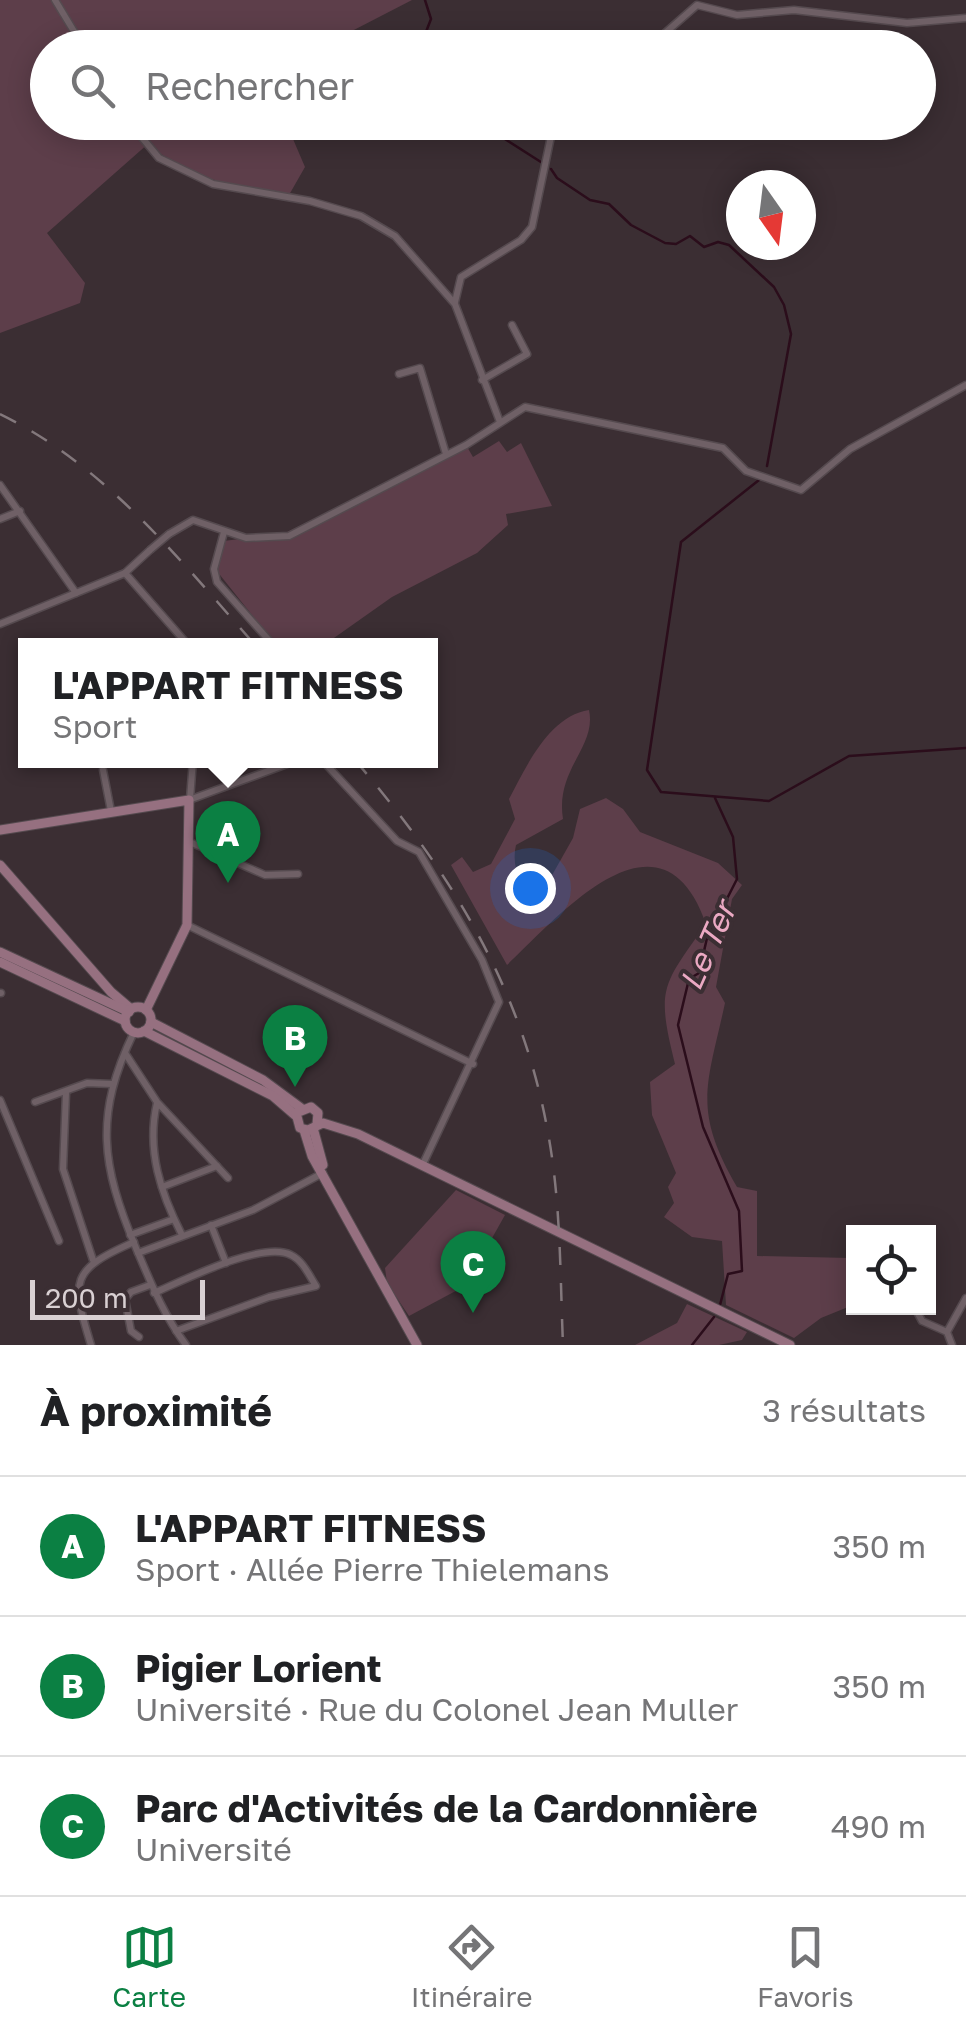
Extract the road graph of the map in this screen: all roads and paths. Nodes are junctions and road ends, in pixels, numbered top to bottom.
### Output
1 (55, 0) edge
2 (966, 18) edge
3 (73, 30) edge
4 (669, 30) edge
5 (144, 140) edge
6 (550, 140) edge
7 (455, 304) junction
8 (512, 325) dead end
9 (399, 374) dead end
10 (482, 380) junction
11 (966, 384) edge
12 (500, 422) junction
13 (446, 454) junction
14 (0, 485) edge
15 (20, 511) junction
16 (0, 519) edge
17 (224, 532) junction
18 (124, 573) junction
19 (76, 593) junction
20 (0, 624) edge
21 (182, 638) edge
22 (267, 638) edge
23 (192, 768) edge
24 (276, 768) edge
25 (330, 768) edge
26 (103, 770) dead end
27 (189, 800) junction
28 (111, 811) junction
29 (0, 830) edge
30 (192, 843) junction
31 (0, 865) edge
32 (298, 874) dead end
33 (188, 925) junction
34 (0, 952) edge
35 (0, 962) edge
36 (146, 1010) junction
37 (128, 1014) junction
38 (151, 1022) junction
39 (139, 1032) junction
40 (124, 1052) junction
41 (473, 1064) junction
42 (112, 1084) junction
43 (66, 1093) junction
44 (0, 1100) edge
45 (35, 1102) dead end
46 (158, 1102) junction
47 (298, 1111) junction
48 (313, 1124) junction
49 (217, 1166) junction
50 (422, 1166) junction
51 (323, 1173) junction
52 (228, 1178) dead end
53 (162, 1188) junction
54 (174, 1218) junction
55 (211, 1224) junction
56 (182, 1236) junction
57 (132, 1239) junction
58 (59, 1240) dead end
59 (138, 1253) junction
60 (93, 1260) junction
61 (226, 1263) junction
62 (152, 1289) junction
63 (966, 1298) edge
64 (919, 1315) edge
65 (176, 1331) junction
66 (946, 1332) junction
67 (139, 1337) dead end
68 (91, 1345) edge
69 (186, 1345) edge
70 (417, 1345) edge
71 (790, 1345) edge
72 (952, 1345) edge

1 - 3 street
2 - 4 street
5 - 7 street
6 - 7 street
7 - 10 street
8 - 10 street
9 - 13 street
10 - 12 street
11 - 12 street
12 - 13 street
13 - 17 street
14 - 15 street
15 - 16 street
15 - 19 street
17 - 18 street, bridge
17 - 22 street
18 - 19 street
18 - 21 street
19 - 20 street
23 - 27 street
24 - 27 street
25 - 41 street
26 - 28 street
27 - 28 main road
27 - 30 main road
28 - 29 main road
30 - 32 street
30 - 33 main road
31 - 37 main road
33 - 36 main road
33 - 41 street
34 - 37 main road
35 - 37 main road
36 - 37 main road
36 - 38 main road
37 - 39 main road
38 - 39 main road
38 - 47 main road
39 - 40 street
39 - 47 main road
40 - 42 street
40 - 46 street
41 - 50 street
42 - 43 street
42 - 57 street
43 - 45 street
43 - 60 street
44 - 58 street
46 - 49 street
46 - 53 street
47 - 48 main road
47 - 48 main road
48 - 50 main road
48 - 51 main road
49 - 52 street
49 - 53 street
50 - 71 main road
51 - 55 street
51 - 70 main road
53 - 54 street
54 - 56 street
54 - 57 street
55 - 56 street
55 - 61 street
56 - 59 street
57 - 59 street
57 - 60 street
59 - 62 street
60 - 68 street
61 - 62 street
61 - 65 street
62 - 65 street
62 - 67 street
63 - 66 street
64 - 66 street
65 - 69 street
66 - 72 street

